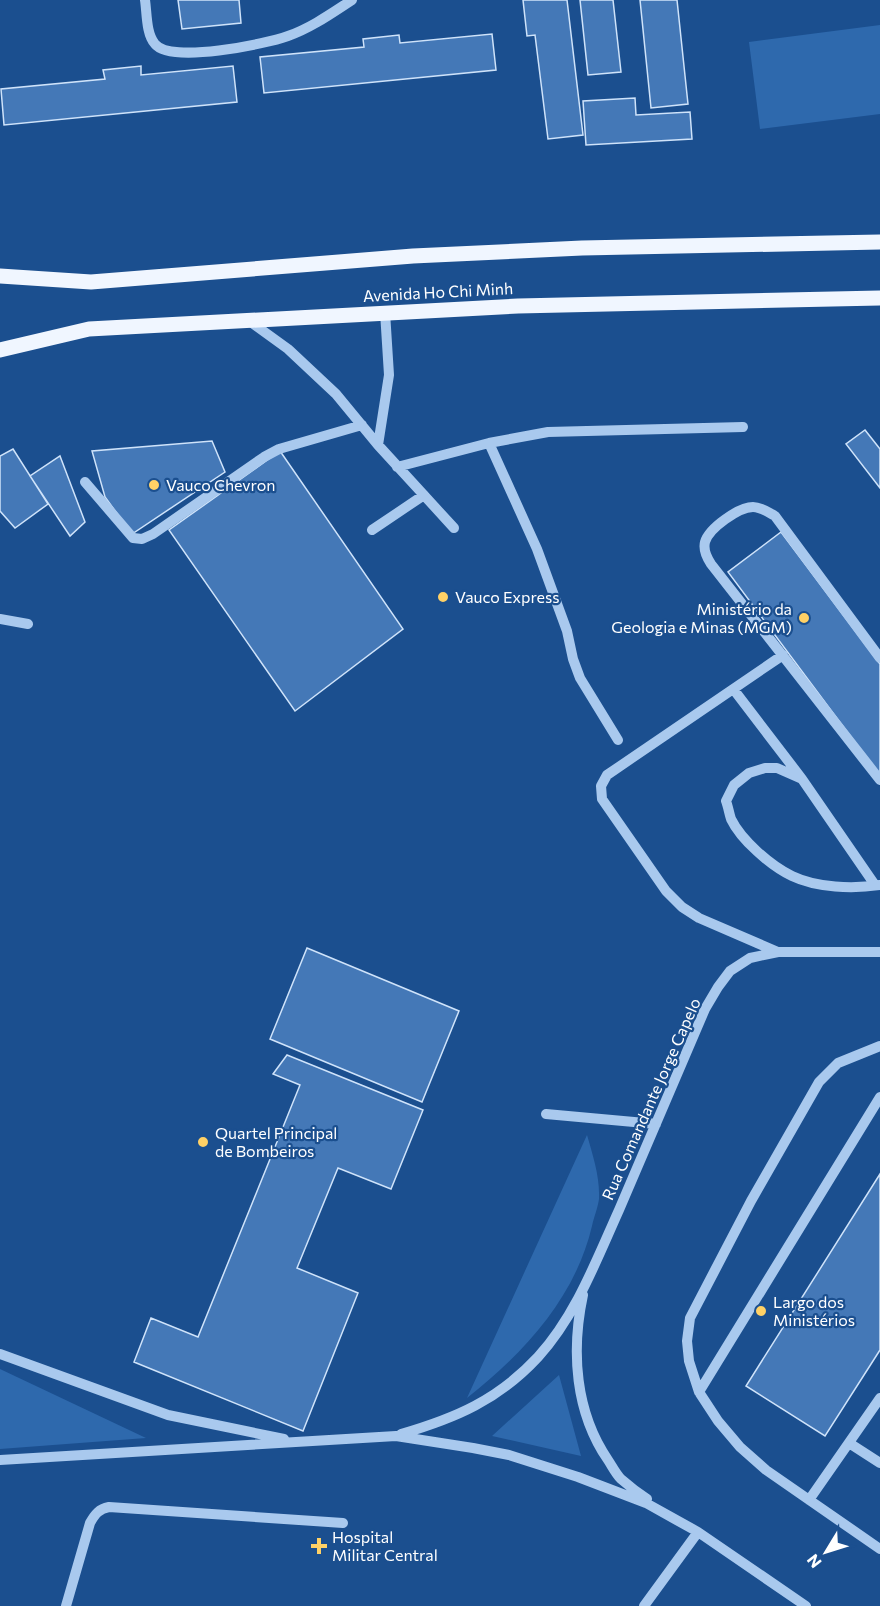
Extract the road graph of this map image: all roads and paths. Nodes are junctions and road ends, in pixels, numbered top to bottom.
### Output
1 (145, 0) edge
2 (352, 0) edge
3 (880, 242) edge
4 (0, 276) edge
5 (880, 298) edge
6 (385, 312) junction
7 (248, 319) junction
8 (0, 350) edge
9 (362, 425) junction
10 (743, 427) dead end
11 (489, 443) junction
12 (378, 445) junction
13 (398, 466) junction
14 (85, 482) dead end
15 (424, 495) junction
16 (454, 528) dead end
17 (372, 530) dead end
18 (0, 620) edge
19 (28, 624) dead end
20 (783, 655) junction
21 (880, 658) edge
22 (734, 690) junction
23 (618, 740) dead end
24 (802, 779) junction
25 (880, 780) edge
26 (878, 885) edge
27 (778, 952) junction
28 (880, 952) edge
29 (880, 1047) edge
30 (880, 1097) edge
31 (546, 1114) dead end
32 (656, 1124) junction
33 (586, 1284) junction
34 (0, 1354) edge
35 (699, 1392) junction
36 (879, 1401) edge
37 (396, 1436) junction
38 (299, 1442) junction
39 (849, 1443) junction
40 (0, 1460) edge
41 (880, 1463) edge
42 (809, 1500) junction
43 (677, 1519) junction
44 (343, 1523) dead end
45 (698, 1532) junction
46 (880, 1549) edge
47 (66, 1606) edge
48 (644, 1606) edge
49 (806, 1606) edge

1 - 2 street
3 - 4 main road
5 - 6 main road, Avenida Ho Chi Minh
6 - 7 main road, Avenida Ho Chi Minh
6 - 12 street
7 - 8 main road, Avenida Ho Chi Minh
7 - 9 street
9 - 12 street
9 - 14 street
10 - 11 street
11 - 13 street
11 - 23 street
12 - 13 street
13 - 15 street
15 - 16 street
15 - 17 street
18 - 19 street
20 - 21 street
20 - 22 street
20 - 25 street
22 - 24 street
22 - 27 street
24 - 26 street
24 - 26 street
27 - 28 street, Rua Comandante Jorge Capelo
27 - 32 street, Rua Comandante Jorge Capelo
29 - 35 street
30 - 35 street
31 - 32 street
32 - 33 street, Rua Comandante Jorge Capelo
33 - 37 street, Rua Comandante Jorge Capelo
33 - 43 street, Rua Comandante Jorge Capelo
34 - 38 street
35 - 42 street
36 - 39 street
37 - 38 street
37 - 43 street
38 - 40 street
39 - 41 street
39 - 42 street
42 - 46 street
43 - 45 street
44 - 47 street
45 - 48 street
45 - 49 street

